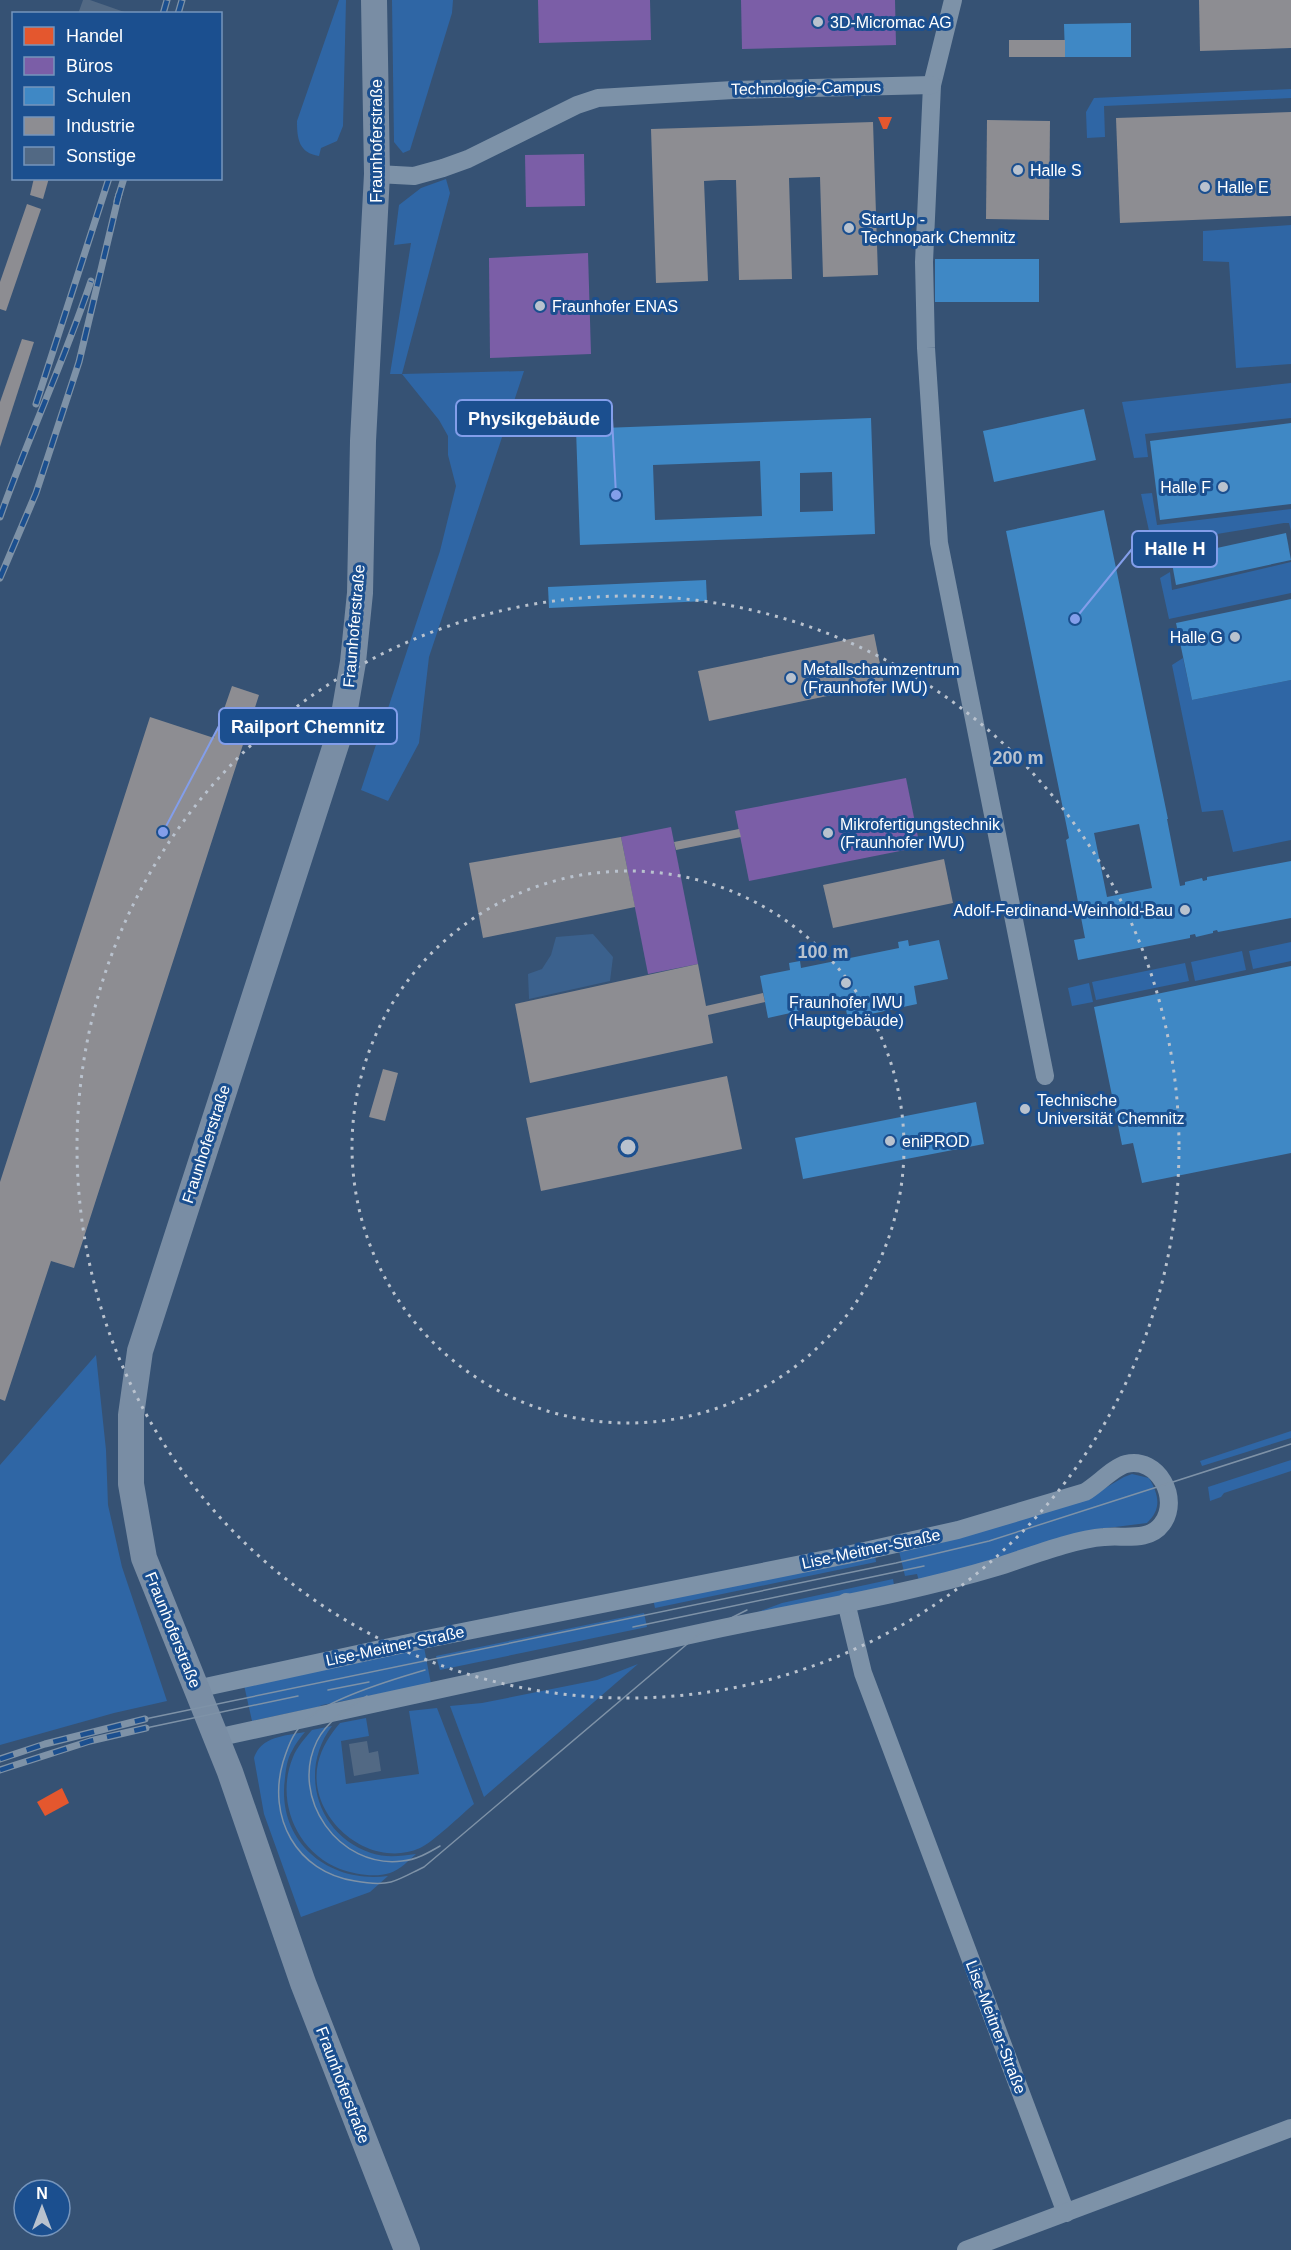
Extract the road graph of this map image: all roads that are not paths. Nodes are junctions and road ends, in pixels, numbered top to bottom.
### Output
1 (374, 0) edge
2 (953, 0) edge
3 (932, 85) junction
4 (377, 174) junction
5 (1045, 1076) dead end
6 (846, 1602) junction
7 (196, 1689) junction
8 (216, 1738) junction
9 (1291, 2128) edge
10 (1065, 2212) junction
11 (407, 2250) edge
12 (966, 2250) edge

1 - 4 main road, Fraunhoferstraße
2 - 3 street
3 - 4 street, Technologie-Campus
3 - 5 street
4 - 7 main road, Fraunhoferstraße
6 - 7 street, Lise-Meitner-Straße
6 - 8 street, Lise-Meitner-Straße
6 - 10 street, Lise-Meitner-Straße
7 - 8 main road, Fraunhoferstraße
8 - 11 main road, Fraunhoferstraße
9 - 10 street
10 - 12 street

